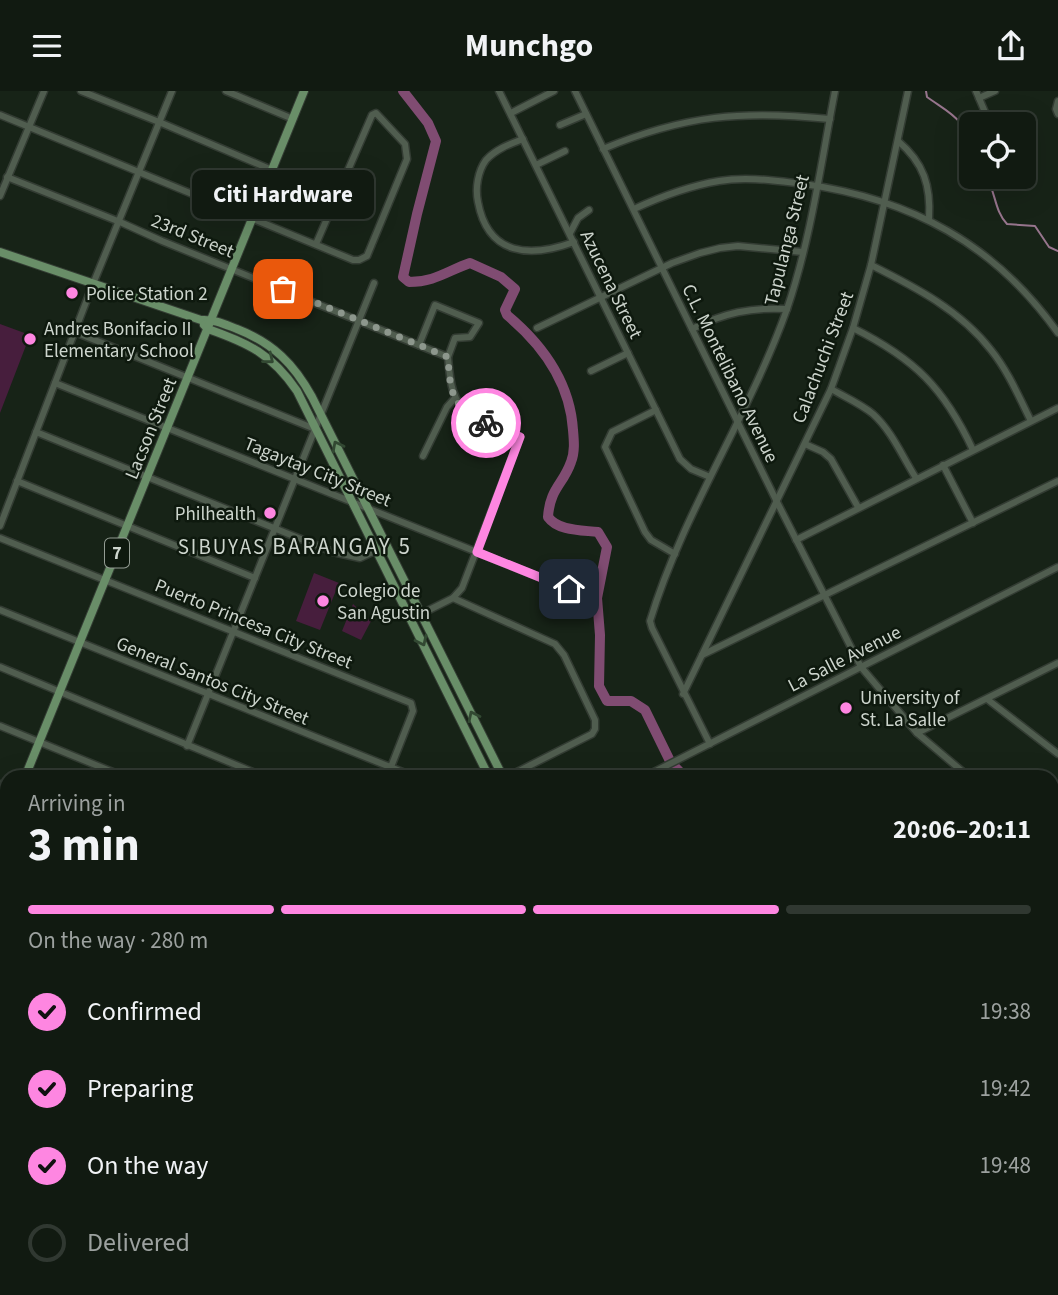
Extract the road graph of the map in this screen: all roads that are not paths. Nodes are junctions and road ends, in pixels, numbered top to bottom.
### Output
1 (44, 91) edge
2 (81, 91) edge
3 (172, 91) edge
4 (226, 91) edge
5 (304, 91) edge
6 (499, 91) edge
7 (554, 91) edge
8 (576, 91) edge
9 (835, 91) edge
10 (908, 91) edge
11 (995, 91) edge
12 (978, 94) edge
13 (1058, 101) edge
14 (985, 112) edge
15 (511, 113) junction
16 (586, 114) junction
17 (1058, 114) edge
18 (0, 115) edge
19 (293, 119) junction
20 (830, 119) junction
21 (159, 121) junction
22 (560, 125) dead end
23 (28, 128) junction
24 (523, 139) junction
25 (898, 141) junction
26 (603, 149) junction
27 (565, 151) dead end
28 (536, 165) junction
29 (272, 170) junction
30 (140, 173) junction
31 (8, 177) junction
32 (817, 186) junction
33 (0, 196) edge
34 (886, 201) junction
35 (634, 209) junction
36 (589, 210) dead end
37 (253, 217) junction
38 (929, 219) junction
39 (120, 222) junction
40 (570, 233) junction
41 (574, 242) junction
42 (316, 244) junction
43 (0, 252) edge
44 (803, 252) junction
45 (871, 265) junction
46 (233, 268) junction
47 (662, 268) junction
48 (374, 283) dead end
49 (93, 284) junction
50 (601, 298) junction
51 (787, 309) junction
52 (212, 319) junction
53 (201, 320) junction
54 (358, 321) junction
55 (537, 328) dead end
56 (853, 328) junction
57 (208, 329) junction
58 (692, 329) junction
59 (75, 332) junction
60 (1058, 333) edge
61 (419, 345) junction
62 (628, 353) junction
63 (448, 357) junction
64 (592, 371) dead end
65 (188, 377) junction
66 (55, 383) junction
67 (831, 389) junction
68 (455, 398) junction
69 (1058, 408) edge
70 (656, 410) junction
71 (321, 414) junction
72 (1031, 421) junction
73 (738, 422) junction
74 (316, 427) junction
75 (167, 428) junction
76 (36, 432) junction
77 (805, 444) junction
78 (973, 450) junction
79 (423, 456) dead end
80 (943, 465) junction
81 (147, 477) junction
82 (710, 477) junction
83 (916, 478) junction
84 (295, 479) junction
85 (17, 481) junction
86 (1058, 481) edge
87 (776, 500) junction
88 (353, 502) junction
89 (368, 507) junction
90 (858, 507) junction
91 (973, 523) junction
92 (0, 526) edge
93 (128, 526) junction
94 (275, 529) junction
95 (0, 538) edge
96 (796, 540) junction
97 (387, 545) junction
98 (377, 550) junction
99 (477, 552) junction
100 (675, 554) junction
101 (1058, 568) edge
102 (255, 578) junction
103 (106, 580) junction
104 (569, 589) dead end
105 (824, 596) junction
106 (453, 598) junction
107 (0, 610) edge
108 (422, 614) junction
109 (411, 619) junction
110 (233, 631) junction
111 (80, 643) junction
112 (702, 655) junction
113 (1058, 663) edge
114 (0, 667) edge
115 (448, 667) junction
116 (861, 667) junction
117 (438, 672) junction
118 (59, 694) junction
119 (683, 694) junction
120 (208, 695) junction
121 (987, 699) junction
122 (0, 726) edge
123 (917, 733) junction
124 (40, 742) junction
125 (710, 744) junction
126 (487, 745) junction
127 (187, 746) junction
128 (476, 751) junction
129 (1058, 754) edge
130 (391, 768) junction
131 (28, 770) edge
132 (108, 770) edge
133 (247, 770) edge
134 (396, 770) edge
135 (486, 770) edge
136 (501, 770) edge
137 (519, 770) edge
138 (657, 770) edge
139 (960, 770) edge

1 - 23 street
2 - 21 street
3 - 21 street
4 - 19 street
5 - 19 main road, Lacson Street / 7
6 - 15 street, Azucena Street
7 - 15 street
8 - 16 street, C.L. Montelibano Avenue
9 - 20 street, Tapulanga Street
10 - 25 street, Calachuchi Street
11 - 12 street
12 - 14 street
13 - 17 street
15 - 24 street, Azucena Street
16 - 22 street
16 - 26 street, C.L. Montelibano Avenue
18 - 23 street
19 - 29 main road, Lacson Street / 7
20 - 26 street
20 - 32 street, Tapulanga Street
21 - 29 street
21 - 30 street
23 - 30 street
23 - 31 street
24 - 28 street, Azucena Street
24 - 41 street
25 - 34 street, Calachuchi Street
25 - 38 street
26 - 35 street, C.L. Montelibano Avenue
27 - 28 street
28 - 40 street, Azucena Street
29 - 37 main road, Lacson Street / 7
30 - 37 street
30 - 39 street
31 - 33 street
31 - 39 street, 23rd Street
32 - 34 street
32 - 35 street
32 - 44 street, Tapulanga Street
34 - 38 street
34 - 45 street, Calachuchi Street
35 - 47 street, C.L. Montelibano Avenue
36 - 40 street
37 - 42 street
37 - 46 main road, Lacson Street / 7
38 - 60 street
39 - 46 street, 23rd Street
39 - 49 street
40 - 41 street, Azucena Street
41 - 50 street, Azucena Street
42 - 42 street
43 - 49 main road
44 - 47 street
44 - 51 street, Tapulanga Street
45 - 56 street, Calachuchi Street
45 - 72 street
46 - 52 main road, Lacson Street / 7
46 - 54 street, 23rd Street
47 - 50 street
47 - 58 street, C.L. Montelibano Avenue
48 - 54 street
49 - 53 main road
49 - 59 street
50 - 55 street
50 - 62 street, Azucena Street
51 - 58 street
51 - 73 street, Tapulanga Street
52 - 53 main road
52 - 57 main road, Lacson Street / 7
52 - 71 main road
53 - 57 main road
54 - 61 street, 23rd Street
54 - 71 street
56 - 67 street, Calachuchi Street
56 - 78 street
57 - 65 main road, Lacson Street / 7
57 -> 74 main road
58 - 73 street, C.L. Montelibano Avenue
59 - 65 street
59 - 66 street
61 - 63 street, 23rd Street
61 - 63 street
62 - 64 street
62 - 70 street, Azucena Street
63 - 68 street
65 - 74 street
65 - 75 main road, Lacson Street / 7
66 - 75 street, Tagaytay City Street
66 - 76 street
67 - 77 street, Calachuchi Street
67 - 83 street
68 - 79 street
68 - 99 street
69 - 72 street
70 - 82 street, Azucena Street
70 - 100 street
71 - 74 street
89 -> 71 main road
72 - 78 street
73 - 82 street, Tapulanga Street
73 - 87 street, C.L. Montelibano Avenue
74 - 84 street
74 - 88 main road
75 - 81 main road, Lacson Street / 7
75 - 84 street, Tagaytay City Street
76 - 81 street
76 - 85 street
77 - 87 street, Calachuchi Street
77 - 90 street
78 - 80 street
80 - 83 street
80 - 91 street
81 - 93 main road, Lacson Street / 7
81 - 94 street
82 - 100 street, Tapulanga Street
83 - 90 street
84 - 88 street, Tagaytay City Street
84 - 94 street
85 - 92 street
85 - 93 street
86 - 91 street
87 - 96 street, C.L. Montelibano Avenue
87 - 112 street, Calachuchi Street
88 - 89 street, Tagaytay City Street
88 - 98 main road
89 - 97 main road
89 - 99 street, Tagaytay City Street
90 - 96 street
91 - 105 street
93 - 102 street
93 - 103 main road, Lacson Street / 7
94 - 98 street
94 - 102 street
95 - 103 street, Puerto Princesa City Street
96 - 105 street, C.L. Montelibano Avenue
97 - 98 street
97 - 108 main road
98 - 109 main road
99 - 104 street, Tagaytay City Street
99 - 106 street
100 - 119 street, Tapulanga Street
101 - 116 street, La Salle Avenue
102 - 110 street
103 - 110 street, Puerto Princesa City Street
103 - 111 main road, Lacson Street / 7
105 - 112 street
105 - 116 street, C.L. Montelibano Avenue
106 - 108 street
106 - 137 street
107 - 111 street, General Santos City Street
108 - 109 street
108 - 115 main road
109 -> 117 main road
110 - 120 street
110 - 130 street, Puerto Princesa City Street
111 - 118 main road, Lacson Street / 7
111 - 120 street, General Santos City Street
112 - 119 street, Calachuchi Street
113 - 121 street
114 - 118 street
115 - 117 main road
126 -> 115 main road
116 - 123 street, C.L. Montelibano Avenue
116 - 125 street, La Salle Avenue
117 - 128 main road
118 - 124 main road, Lacson Street / 7
118 - 127 street
119 - 125 street
120 - 127 street
120 - 130 street, General Santos City Street
121 - 123 street
121 - 129 street
122 - 124 street
123 - 139 street, C.L. Montelibano Avenue
124 - 131 main road, Lacson Street / 7
124 - 132 street
125 - 138 street, La Salle Avenue
126 - 128 main road
126 - 136 main road
127 - 133 street
128 - 135 main road
130 - 134 street, General Santos City Street

